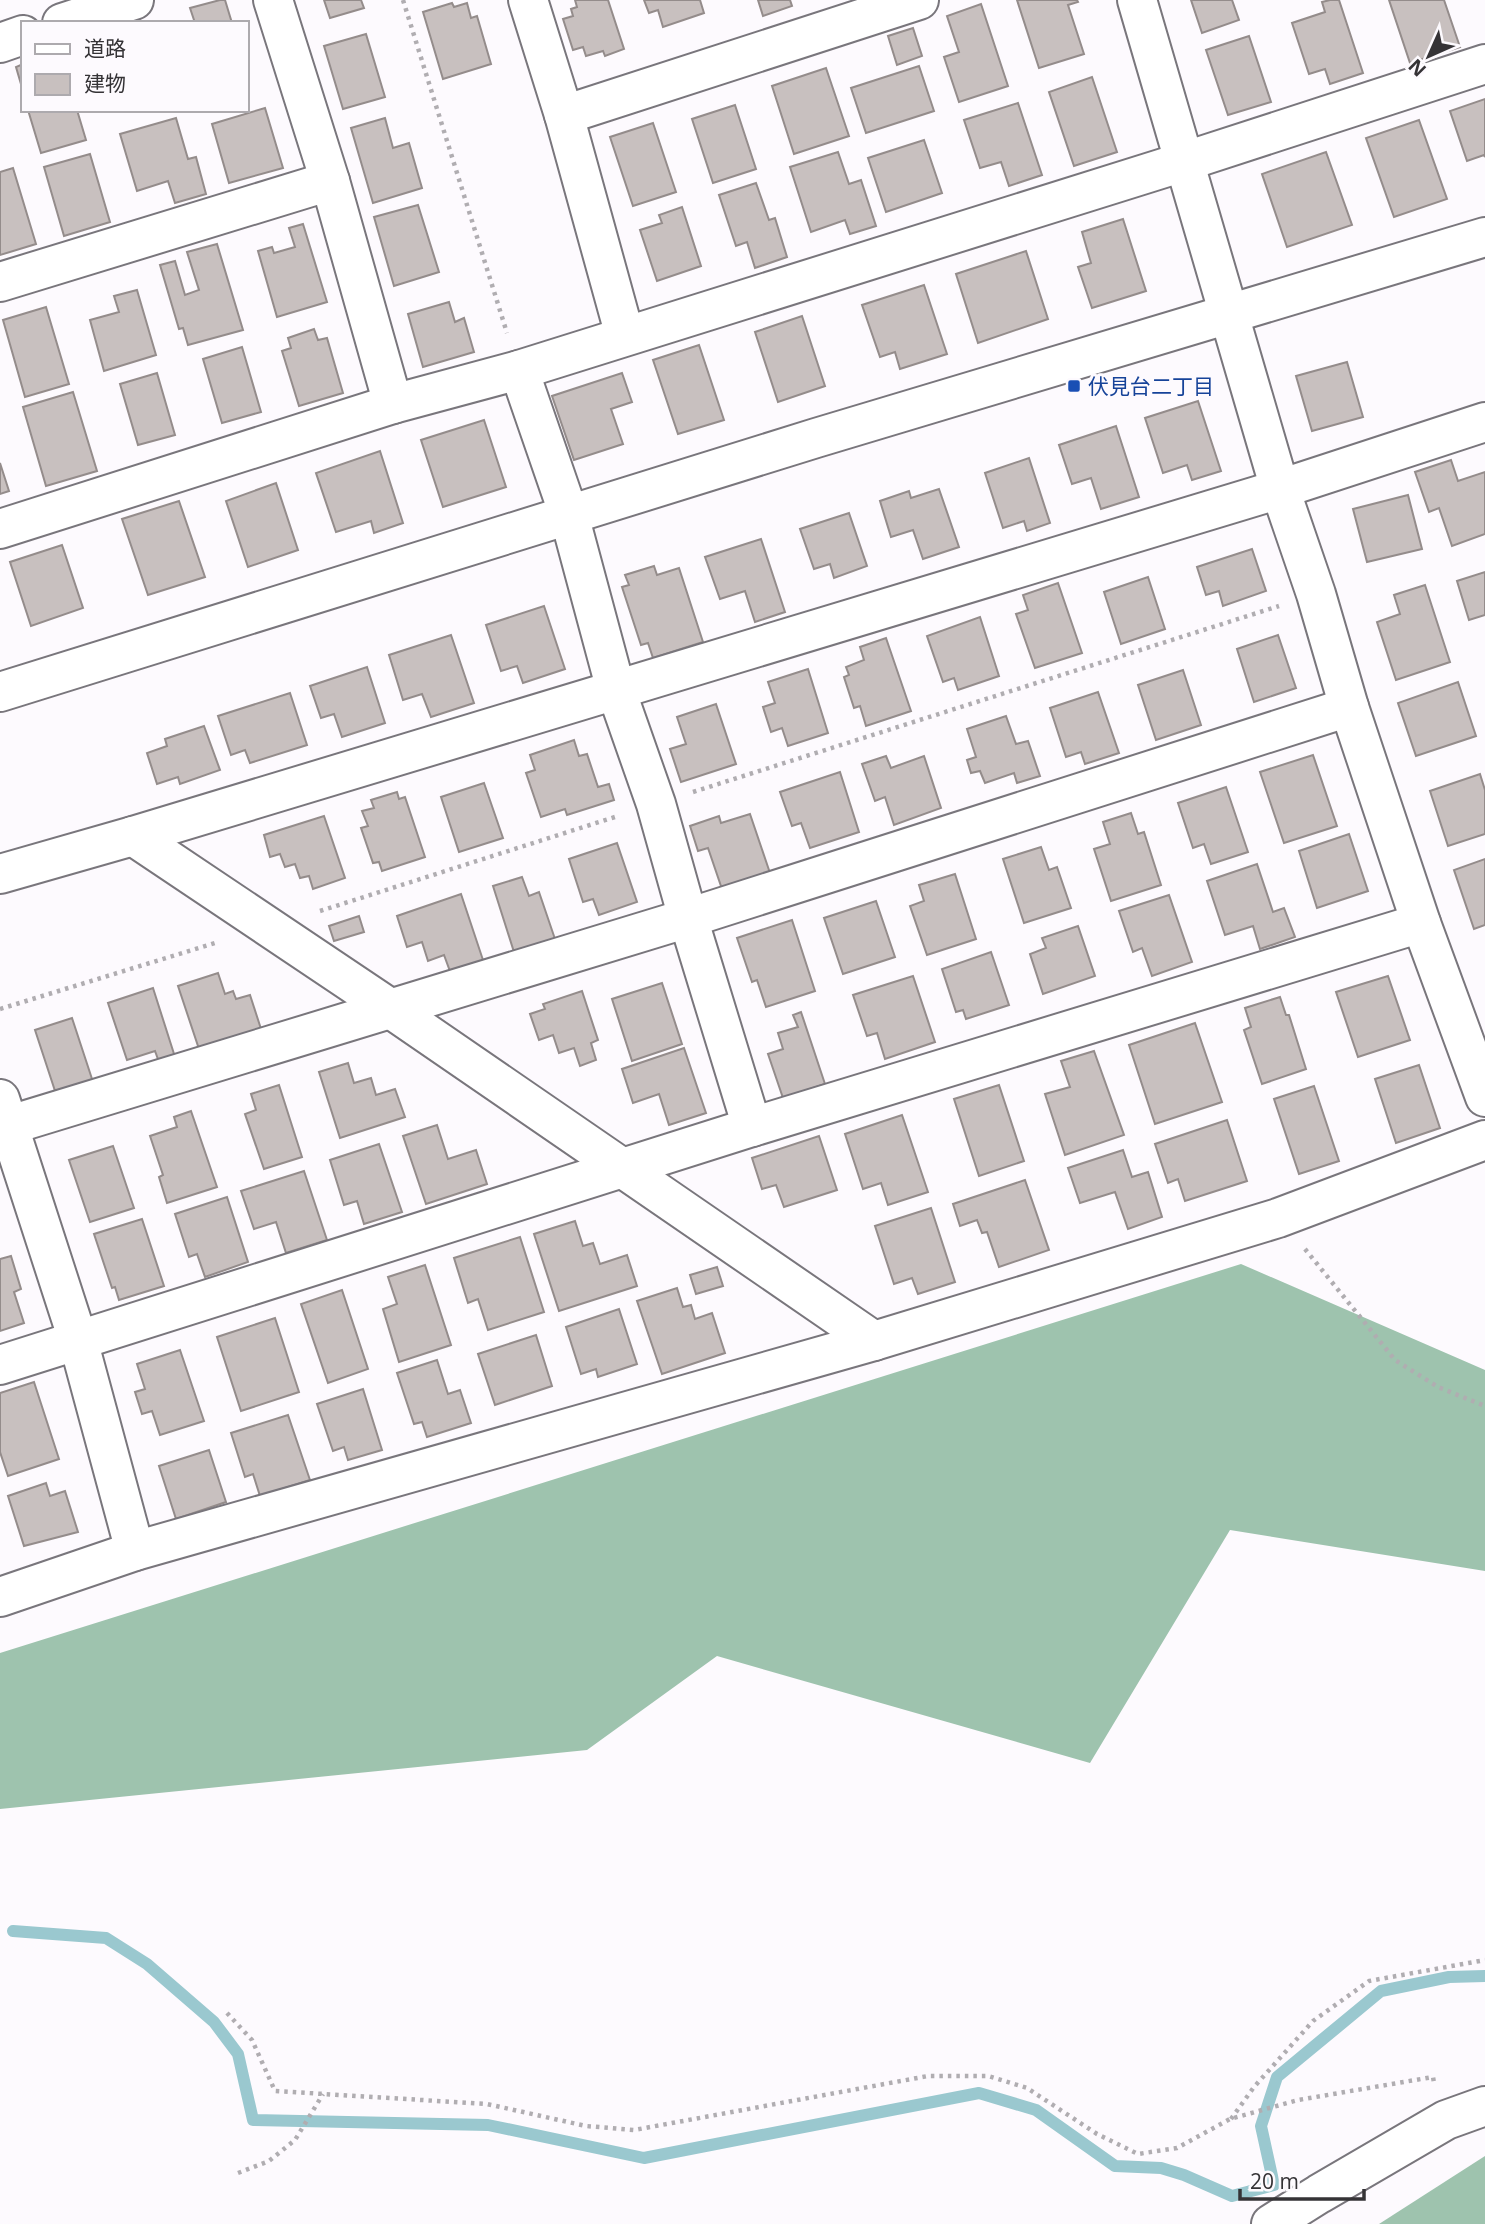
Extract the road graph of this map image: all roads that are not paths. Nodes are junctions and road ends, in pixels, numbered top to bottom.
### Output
1 (134, 0) edge
2 (273, 0) edge
3 (528, 0) edge
4 (919, 0) edge
5 (1137, 0) edge
6 (68, 21) edge
7 (21, 36) edge
8 (0, 43) edge
9 (1485, 64) edge
10 (564, 115) junction
11 (1183, 162) junction
12 (330, 181) junction
13 (1485, 237) edge
14 (0, 282) edge
15 (1228, 314) junction
16 (625, 336) junction
17 (519, 370) junction
18 (393, 404) junction
19 (1485, 422) edge
20 (1280, 489) junction
21 (569, 515) junction
22 (0, 529) edge
23 (616, 690) junction
24 (0, 692) edge
25 (1349, 707) junction
26 (133, 836) junction
27 (0, 873) edge
28 (688, 918) junction
29 (1421, 923) junction
30 (391, 1009) junction
31 (1485, 1097) edge
32 (3, 1118) edge
33 (752, 1126) junction
34 (1485, 1140) edge
35 (622, 1168) junction
36 (78, 1340) junction
37 (874, 1341) junction
38 (0, 1365) edge
39 (135, 1552) junction
40 (0, 1597) edge
41 (1485, 2106) edge
42 (1271, 2224) edge

1 - 6 street
2 - 12 street
3 - 10 street
4 - 10 street
5 - 11 street
7 - 8 street
9 - 11 street
10 - 16 street
11 - 15 street
11 - 16 street
12 - 14 street
12 - 18 street
13 - 15 street
15 - 20 street
15 - 21 street
16 - 17 street
17 - 18 street
17 - 21 street
18 - 22 street
19 - 20 street
20 - 23 street
20 - 25 street
21 - 23 street
21 - 24 street
23 - 26 street
23 - 28 street
25 - 28 street
25 - 29 street
26 - 27 street
26 - 30 street
28 - 30 street
28 - 33 street
29 - 31 street
29 - 33 street
30 - 32 street
30 - 35 street
32 - 36 street
33 - 35 street
34 - 37 street
35 - 36 street
35 - 37 street
36 - 38 street
36 - 39 street
37 - 39 street
39 - 40 street
41 - 42 street

